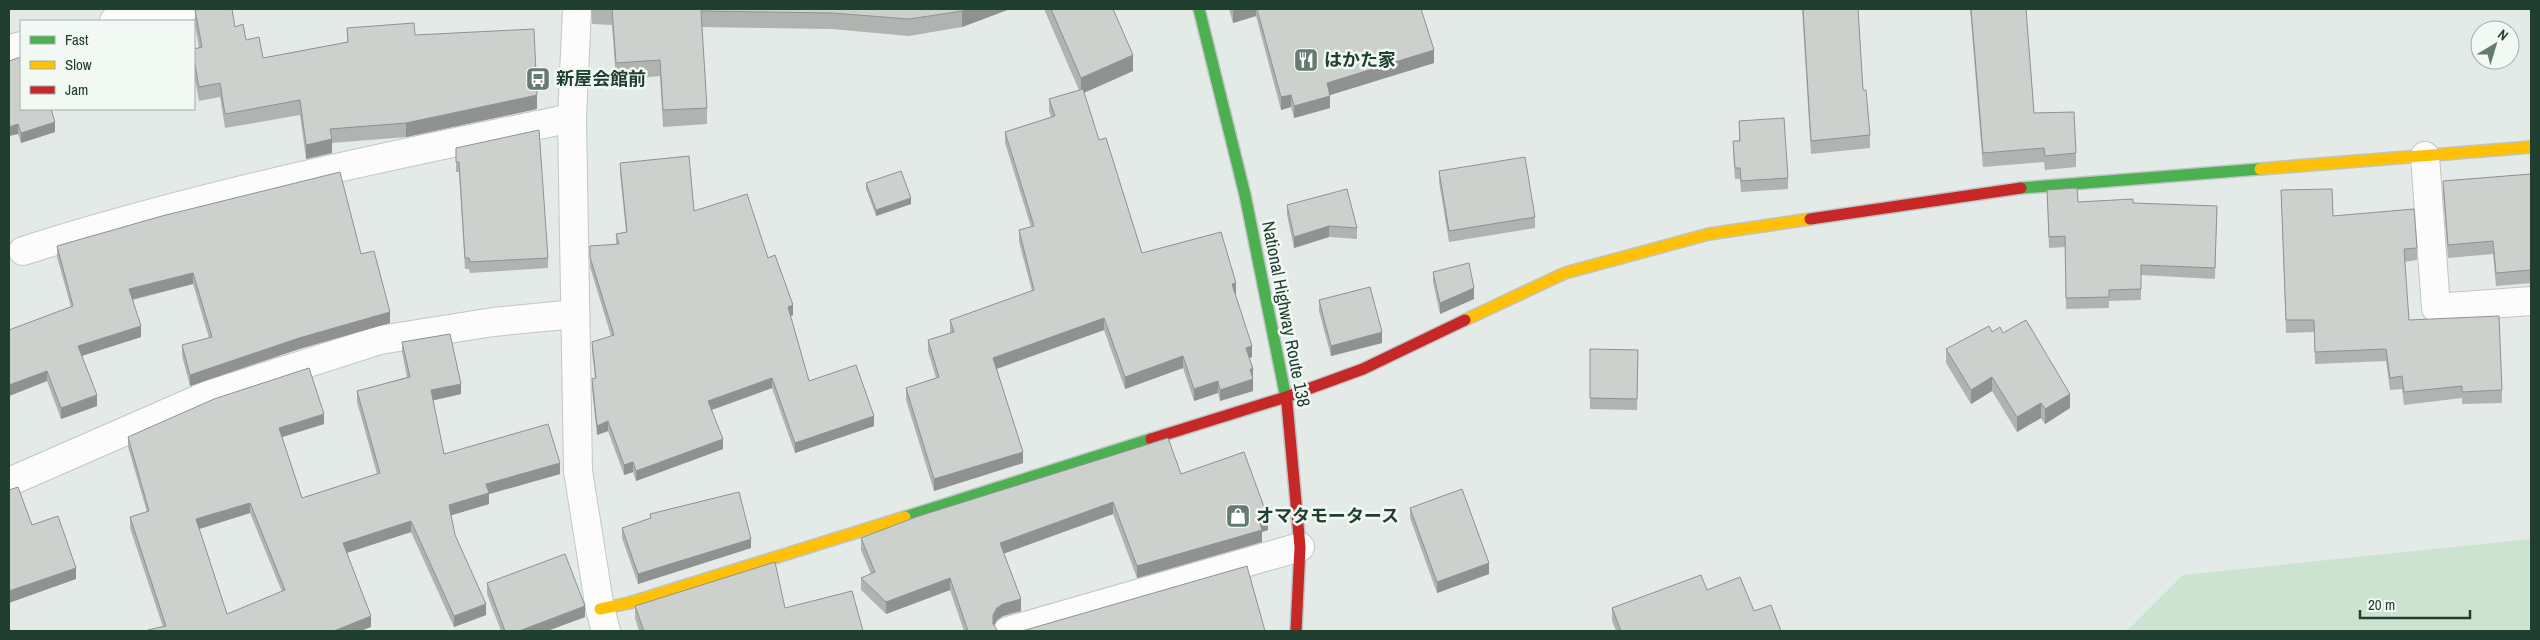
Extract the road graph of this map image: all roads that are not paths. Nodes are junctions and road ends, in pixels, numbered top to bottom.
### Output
1 (184, 9) edge
2 (570, 9) edge
3 (1199, 9) edge
4 (120, 20) edge
5 (572, 118) junction
6 (2531, 147) edge
7 (2425, 156) junction
8 (23, 251) dead end
9 (2531, 301) edge
10 (575, 314) junction
11 (1286, 397) junction
12 (9, 482) edge
13 (1300, 547) junction
14 (601, 625) edge
15 (1008, 631) edge
16 (1296, 631) edge

1 - 4 street
2 - 5 street
3 - 11 main road, National Highway Route 138
5 - 8 street
5 - 10 street
6 - 7 main road
7 - 9 street
7 - 11 main road
10 - 12 street
10 - 14 street
11 - 13 main road, National Highway Route 138
11 - 14 main road
13 - 15 street
13 - 16 main road, National Highway Route 138

